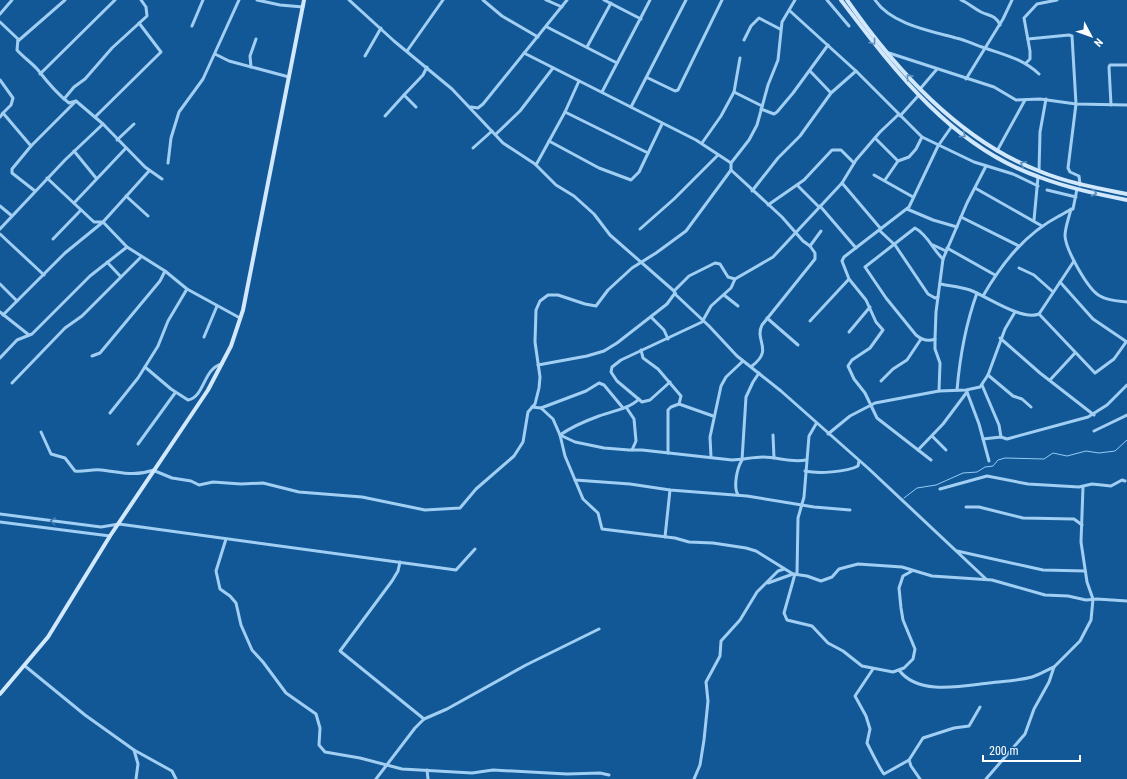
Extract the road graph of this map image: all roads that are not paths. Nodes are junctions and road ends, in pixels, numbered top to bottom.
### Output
1 (12, 0) edge
2 (65, 0) edge
3 (115, 0) edge
4 (141, 0) edge
5 (203, 0) edge
6 (239, 0) edge
7 (257, 0) edge
8 (304, 0) edge
9 (349, 0) edge
10 (443, 0) edge
11 (483, 0) edge
12 (546, 0) edge
13 (568, 0) edge
14 (604, 0) edge
15 (650, 0) edge
16 (686, 0) edge
17 (722, 0) edge
18 (795, 0) edge
19 (827, 0) edge
20 (840, 0) edge
21 (847, 0) edge
22 (875, 0) edge
23 (961, 0) edge
24 (1012, 0) edge
25 (1057, 0) edge
26 (610, 3) junction
27 (303, 7) junction
28 (562, 7) junction
29 (790, 11) junction
30 (0, 14) edge
31 (640, 19) junction
32 (0, 22) edge
33 (139, 23) junction
34 (1000, 24) junction
35 (192, 26) dead end
36 (849, 26) dead end
37 (547, 27) junction
38 (381, 28) junction
39 (780, 29) junction
40 (538, 37) junction
41 (1028, 39) junction
42 (256, 40) dead end
43 (744, 40) dead end
44 (18, 41) junction
45 (828, 45) junction
46 (587, 47) junction
47 (984, 48) junction
48 (407, 52) junction
49 (889, 53) junction
50 (214, 54) junction
51 (524, 54) junction
52 (365, 56) dead end
53 (740, 58) dead end
54 (617, 62) junction
55 (1026, 63) junction
56 (1127, 65) edge
57 (251, 67) junction
58 (427, 67) junction
59 (553, 68) junction
60 (937, 69) junction
61 (810, 71) junction
62 (856, 71) junction
63 (40, 74) junction
64 (1039, 74) dead end
65 (289, 77) junction
66 (648, 78) junction
67 (966, 79) junction
68 (0, 80) edge
69 (579, 80) junction
70 (920, 89) junction
71 (602, 92) junction
72 (734, 92) junction
73 (831, 93) junction
74 (404, 95) junction
75 (918, 96) junction
76 (64, 99) junction
77 (1024, 100) junction
78 (1046, 100) junction
79 (76, 101) junction
80 (1076, 104) junction
81 (1111, 104) junction
82 (1127, 105) edge
83 (416, 107) dead end
84 (471, 107) junction
85 (632, 107) junction
86 (762, 108) junction
87 (565, 112) junction
88 (3, 113) junction
89 (385, 116) dead end
90 (899, 116) junction
91 (0, 117) edge
92 (95, 117) junction
93 (102, 124) junction
94 (134, 124) dead end
95 (662, 124) junction
96 (952, 126) junction
97 (492, 131) junction
98 (496, 134) junction
99 (922, 137) junction
100 (875, 138) junction
101 (117, 140) junction
102 (549, 141) junction
103 (702, 143) junction
104 (31, 146) junction
105 (938, 146) junction
106 (126, 148) junction
107 (473, 148) dead end
108 (74, 151) junction
109 (997, 151) junction
110 (648, 153) junction
111 (718, 154) junction
112 (854, 161) junction
113 (898, 161) junction
114 (168, 163) dead end
115 (731, 163) junction
116 (536, 165) junction
117 (986, 166) junction
118 (731, 170) junction
119 (150, 171) junction
120 (1039, 171) junction
121 (874, 175) dead end
122 (1038, 177) junction
123 (47, 178) junction
124 (96, 178) junction
125 (162, 179) dead end
126 (885, 180) junction
127 (842, 183) junction
128 (797, 185) junction
129 (1038, 186) junction
130 (1078, 187) junction
131 (975, 188) junction
132 (752, 190) junction
133 (1047, 190) dead end
134 (35, 191) junction
135 (1127, 194) edge
136 (126, 196) junction
137 (912, 197) junction
138 (1076, 197) junction
139 (1127, 200) edge
140 (74, 203) junction
141 (768, 205) junction
142 (0, 206) edge
143 (819, 206) junction
144 (906, 209) junction
145 (1071, 209) junction
146 (81, 210) junction
147 (12, 216) junction
148 (148, 216) dead end
149 (961, 218) junction
150 (1034, 220) junction
151 (103, 222) junction
152 (957, 226) junction
153 (1042, 226) junction
154 (0, 229) edge
155 (640, 229) dead end
156 (881, 230) junction
157 (822, 231) dead end
158 (796, 232) junction
159 (0, 234) edge
160 (54, 239) dead end
161 (894, 245) junction
162 (933, 245) junction
163 (810, 246) junction
164 (1019, 246) junction
165 (127, 248) junction
166 (856, 248) junction
167 (947, 250) junction
168 (141, 256) junction
169 (944, 259) junction
170 (1074, 261) junction
171 (107, 262) junction
172 (641, 262) junction
173 (1019, 268) dead end
174 (165, 271) junction
175 (44, 275) junction
176 (994, 275) junction
177 (121, 277) junction
178 (849, 279) junction
179 (735, 280) junction
180 (1060, 282) junction
181 (0, 284) edge
182 (940, 284) junction
183 (187, 289) junction
184 (1052, 291) junction
185 (674, 292) junction
186 (977, 293) junction
187 (724, 295) junction
188 (983, 296) junction
189 (938, 297) junction
190 (16, 301) junction
191 (1127, 302) edge
192 (217, 306) junction
193 (738, 306) dead end
194 (870, 307) junction
195 (0, 312) edge
196 (1015, 312) junction
197 (4, 314) junction
198 (1039, 314) junction
199 (651, 317) junction
200 (240, 318) junction
201 (768, 318) junction
202 (703, 320) junction
203 (810, 321) dead end
204 (849, 332) dead end
205 (28, 335) junction
206 (204, 337) dead end
207 (668, 338) junction
208 (1000, 338) junction
209 (921, 339) junction
210 (935, 339) junction
211 (1127, 342) edge
212 (798, 345) dead end
213 (641, 350) junction
214 (1075, 353) junction
215 (2, 354) edge
216 (92, 356) dead end
217 (0, 358) edge
218 (743, 361) junction
219 (223, 364) junction
220 (538, 365) junction
221 (752, 366) junction
222 (145, 367) junction
223 (759, 373) junction
224 (988, 375) junction
225 (1050, 380) junction
226 (670, 382) junction
227 (881, 382) dead end
228 (12, 383) dead end
229 (982, 385) junction
230 (1127, 385) edge
231 (939, 390) junction
232 (957, 390) junction
233 (966, 391) junction
234 (175, 393) junction
235 (639, 399) junction
236 (679, 404) junction
237 (870, 405) junction
238 (534, 406) junction
239 (624, 407) junction
240 (1031, 407) dead end
241 (541, 408) junction
242 (110, 413) dead end
243 (1094, 415) junction
244 (1127, 415) edge
245 (713, 416) junction
246 (816, 424) junction
247 (1094, 431) dead end
248 (41, 432) dead end
249 (831, 434) junction
250 (560, 435) junction
251 (774, 435) dead end
252 (932, 436) junction
253 (1001, 437) junction
254 (983, 439) junction
255 (138, 444) dead end
256 (636, 448) junction
257 (918, 450) junction
258 (946, 450) dead end
259 (668, 453) junction
260 (711, 457) junction
261 (774, 458) junction
262 (741, 459) junction
263 (806, 460) junction
264 (931, 460) dead end
265 (859, 461) junction
266 (989, 461) dead end
267 (155, 470) junction
268 (805, 472) junction
269 (146, 473) junction
270 (150, 478) junction
271 (575, 480) junction
272 (1125, 481) dead end
273 (1081, 488) junction
274 (940, 489) dead end
275 (670, 490) junction
276 (738, 495) junction
277 (801, 504) junction
278 (966, 507) dead end
279 (850, 510) dead end
280 (0, 514) edge
281 (0, 522) edge
282 (72, 523) junction
283 (119, 524) junction
284 (1082, 525) junction
285 (71, 532) junction
286 (110, 536) junction
287 (665, 537) junction
288 (226, 539) junction
289 (476, 549) dead end
290 (957, 551) junction
291 (400, 562) junction
292 (777, 565) junction
293 (784, 569) junction
294 (778, 571) junction
295 (912, 571) junction
296 (1085, 572) junction
297 (795, 574) junction
298 (986, 579) junction
299 (766, 584) junction
300 (1092, 599) junction
301 (1127, 601) edge
302 (599, 629) dead end
303 (25, 666) junction
304 (1054, 667) junction
305 (873, 669) junction
306 (899, 670) junction
307 (0, 694) edge
308 (980, 707) dead end
309 (424, 719) junction
310 (134, 750) junction
311 (909, 760) junction
312 (387, 765) junction
313 (427, 770) junction
314 (609, 775) dead end
315 (136, 779) edge
316 (176, 779) edge
317 (376, 779) edge
318 (428, 779) edge
319 (694, 779) edge
320 (920, 779) edge
321 (986, 779) edge

1 - 30 street
2 - 44 street
3 - 63 street
4 - 33 street
5 - 35 street
6 - 50 street
7 - 27 street
8 - 27 main road
9 - 38 street
10 - 48 street
11 - 40 street
12 - 28 street
13 - 28 street
14 - 26 street
15 - 31 street
16 - 66 street
17 - 66 street
18 - 29 street
19 - 36 street
20 -> 75 main road
21 - 49 main road
22 - 47 street
23 - 34 street
24 - 34 street
25 - 41 street
26 - 31 street
26 - 46 street
27 - 65 main road
28 - 37 street
29 - 39 street
29 - 45 street
31 - 54 street
32 - 44 street
33 - 76 street
33 - 92 street
34 - 47 street
37 - 40 street
37 - 46 street
38 - 48 street
38 - 52 street
39 - 43 street
39 - 86 street
40 - 51 street
41 - 55 street
41 - 80 street
42 - 57 street
44 - 63 street
45 - 61 street
45 - 62 street
46 - 54 street
47 - 55 street
47 - 67 street
48 - 58 street
49 - 60 street
70 -> 49 main road
50 - 57 street
50 - 114 street
51 - 59 street
51 - 84 street
53 - 72 street
54 - 71 street
55 - 64 street
56 - 81 street
57 - 65 street
58 - 74 street
58 - 84 street
59 - 69 street
59 - 98 street
60 - 67 street
60 - 70 street
61 - 73 street
61 - 86 street
62 - 73 street
62 - 90 street
63 - 76 street
65 - 200 main road
66 - 85 street
67 - 77 street
68 - 88 street
69 - 71 street
69 - 87 street
70 - 109 main road
71 - 85 street
72 - 86 street
72 - 103 street
73 - 132 street
74 - 83 street
74 - 89 street
75 - 90 street
75 - 96 main road
76 - 79 street
77 - 78 street
77 - 109 street
78 - 80 street
78 - 120 street
79 - 92 street
79 - 104 street
80 - 81 street
80 - 130 street
81 - 82 street
84 - 97 street
85 - 95 street
86 - 115 street
87 - 102 street
87 - 110 street
88 - 91 street
88 - 104 street
90 - 99 street
90 - 100 street
92 - 93 street
93 - 101 street
93 - 108 street
94 - 101 street
95 - 103 street
95 - 110 street
96 - 105 street
96 -> 122 main road
97 - 98 street
97 - 107 street
98 - 116 street
99 - 105 street
99 - 113 street
100 - 112 street
100 - 113 street
101 - 106 street
102 - 110 street
102 - 116 street
103 - 111 street
104 - 134 street
105 - 117 street
105 - 137 street
106 - 119 street
106 - 124 street
108 - 123 street
108 - 124 street
120 -> 109 main road
111 - 115 street
111 - 155 street
112 - 127 street
112 - 128 street
113 - 126 street
115 - 118 street
116 - 172 street
117 - 129 street
117 - 131 street
118 - 132 street
118 - 172 street
119 - 125 street
119 - 136 street
120 - 130 main road
121 - 126 street
122 - 129 street
122 - 130 main road
123 - 134 street
123 - 140 street
124 - 140 street
126 - 137 street
127 - 143 street
127 - 156 street
128 - 141 street
128 - 143 street
129 - 150 street
130 - 135 main road
130 - 138 street
130 -> 139 main road
131 - 149 street
131 - 150 street
132 - 141 street
133 - 138 street
134 - 147 street
136 - 148 street
136 - 151 street
137 - 144 street
138 - 145 street
140 - 146 street
141 - 158 street
142 - 147 street
143 - 158 street
143 - 166 street
144 - 152 street
144 - 156 street
145 - 153 street
145 - 170 street
146 - 151 street
146 - 160 street
147 - 154 street
149 - 152 street
149 - 164 street
150 - 153 street
151 - 165 street
151 - 175 street
152 - 167 street
153 - 164 street
156 - 161 street
156 - 166 street
157 - 163 street
158 - 163 street
158 - 179 street
159 - 175 street
161 - 162 street
161 - 189 street
161 - 209 street
162 - 167 street
162 - 169 street
163 - 201 street
164 - 176 street
165 - 168 street
165 - 171 street
166 - 178 street
167 - 169 street
167 - 176 street
168 - 174 street
168 - 177 street
169 - 182 street
170 - 180 street
170 - 191 street
171 - 177 street
171 - 205 street
172 - 185 street
172 - 220 street
173 - 184 street
174 - 183 street
174 - 216 street
175 - 190 street
176 - 188 street
177 - 228 street
178 - 194 street
178 - 203 street
179 - 185 street
179 - 187 street
180 - 184 street
180 - 211 street
181 - 190 street
182 - 186 street
182 - 189 street
183 - 192 street
183 - 222 street
184 - 198 street
185 - 199 street
185 - 202 street
186 - 188 street
186 - 232 street
187 - 193 street
187 - 202 street
188 - 196 street
189 - 210 street
190 - 197 street
192 - 200 street
192 - 206 street
194 - 204 street
194 - 237 street
195 - 197 street
196 - 198 street
196 - 208 street
197 - 205 street
198 - 214 street
199 - 207 street
199 - 220 street
200 - 219 main road
201 - 212 street
201 - 221 street
202 - 207 street
202 - 218 street
205 - 215 street
207 - 213 street
208 - 224 street
208 - 225 street
209 - 210 street
209 - 227 street
210 - 231 street
211 - 214 street
213 - 226 street
213 - 235 street
214 - 225 street
215 - 217 street
218 - 221 street
218 - 245 street
219 - 234 street
219 - 267 main road
220 - 238 street
221 - 223 street
222 - 234 street
222 - 242 street
223 - 246 street
223 - 262 street
224 - 229 street
224 - 240 street
225 - 243 street
226 - 235 street
226 - 236 street
229 - 233 street
229 - 253 street
230 - 243 street
231 - 232 street
231 - 237 street
232 - 233 street
233 - 252 street
233 - 254 street
234 - 255 street
235 - 239 street
236 - 245 street
236 - 259 street
237 - 249 street
237 - 257 street
238 - 241 street
238 - 267 street
239 - 241 street
239 - 250 street
239 - 256 street
241 - 250 street
243 - 253 street
244 - 247 street
245 - 260 street
246 - 249 street
246 - 263 street
248 - 269 street
249 - 265 street
250 - 256 street
250 - 271 street
251 - 261 street
252 - 257 street
252 - 258 street
253 - 254 street
254 - 266 street
256 - 259 street
257 - 264 street
259 - 260 street
260 - 262 street
261 - 262 street
261 - 263 street
262 - 276 street
263 - 268 street
265 - 268 street
265 - 290 street
267 - 269 street
267 - 270 main road
268 - 277 street
269 - 270 street
270 - 283 main road
271 - 275 street
271 - 287 street
272 - 273 street
273 - 274 street
273 - 284 street
275 - 276 street
275 - 287 street
276 - 277 street
277 - 279 street
277 - 297 street
278 - 284 street
282 -> 280 street
281 - 285 street
282 - 283 street
282 - 285 street
283 - 286 main road
283 - 288 street
284 - 296 street
285 - 286 street
286 - 303 main road
287 - 292 street
288 - 291 street
288 - 312 street
289 - 291 street
290 - 296 street
290 - 298 street
291 - 309 street
292 - 293 street
292 - 294 street
293 - 294 street
293 - 297 street
294 - 299 street
295 - 297 street
295 - 298 street
295 - 306 street
296 - 300 street
297 - 299 street
297 - 305 street
298 - 300 street
299 - 319 street
300 - 301 street
300 - 304 street
302 - 309 street
303 - 307 main road
303 - 310 street
304 - 306 street
304 - 321 street
305 - 306 street
305 - 311 street
308 - 311 street
309 - 312 street
310 - 315 street
310 - 316 street
311 - 320 street
312 - 313 street
312 - 317 street
313 - 314 street
313 - 318 street

